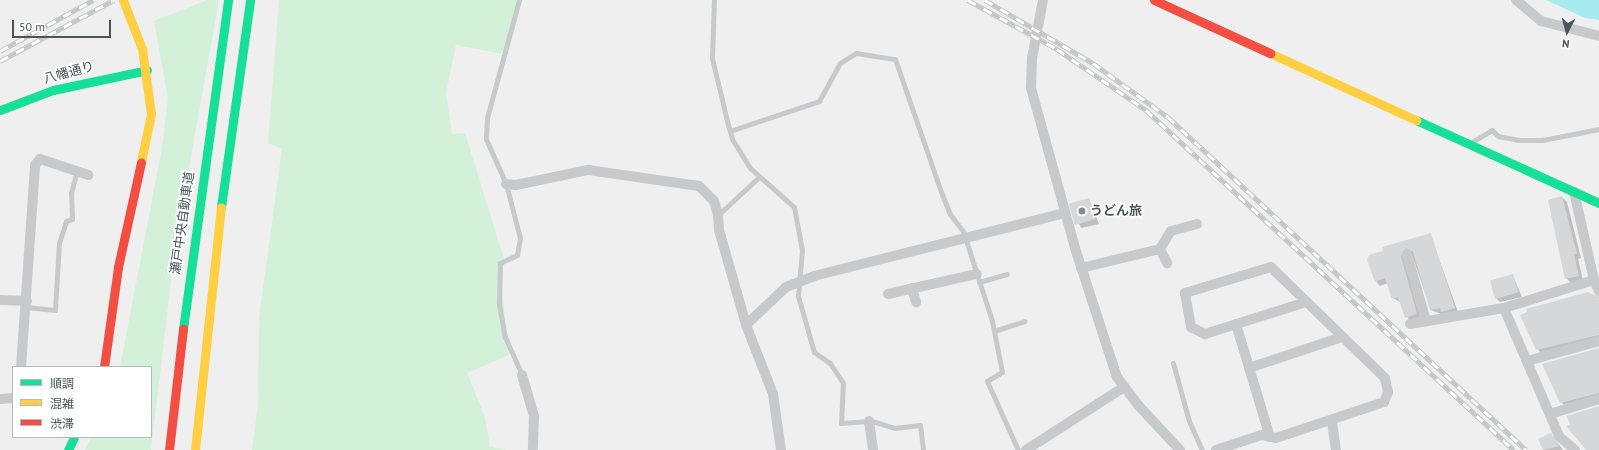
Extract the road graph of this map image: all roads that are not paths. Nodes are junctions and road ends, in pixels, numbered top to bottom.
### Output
1 (123, 0) edge
2 (228, 0) edge
3 (250, 0) edge
4 (519, 0) edge
5 (714, 0) edge
6 (1043, 0) edge
7 (1154, 0) edge
8 (1516, 0) edge
9 (1599, 36) edge
10 (147, 70) junction
11 (0, 110) edge
12 (1599, 129) edge
13 (730, 131) junction
14 (1471, 144) junction
15 (77, 171) junction
16 (88, 175) dead end
17 (759, 177) junction
18 (506, 184) junction
19 (1574, 192) junction
20 (1599, 203) edge
21 (1065, 213) junction
22 (718, 215) junction
23 (1197, 224) dead end
24 (965, 238) junction
25 (1160, 249) junction
26 (1407, 254) dead end
27 (1167, 263) dead end
28 (1081, 268) junction
29 (1007, 274) dead end
30 (978, 278) junction
31 (1594, 280) junction
32 (799, 282) junction
33 (912, 288) junction
34 (1599, 291) edge
35 (888, 294) dead end
36 (0, 300) edge
37 (916, 302) dead end
38 (1306, 302) junction
39 (26, 304) junction
40 (1504, 308) junction
41 (1024, 321) dead end
42 (1426, 322) junction
43 (1236, 324) junction
44 (1410, 324) dead end
45 (746, 325) junction
46 (994, 331) junction
47 (1342, 337) junction
48 (1599, 341) edge
49 (1527, 361) junction
50 (1173, 363) dead end
51 (21, 366) edge
52 (104, 366) edge
53 (1250, 368) junction
54 (522, 375) joint
55 (1124, 387) junction
56 (12, 398) edge
57 (0, 399) edge
58 (1599, 399) edge
59 (1550, 414) junction
60 (869, 421) junction
61 (1332, 422) junction
62 (1270, 437) junction
63 (74, 438) edge
64 (68, 450) edge
65 (169, 450) edge
66 (195, 450) edge
67 (533, 450) edge
68 (781, 450) edge
69 (873, 450) edge
70 (923, 450) edge
71 (1018, 450) edge
72 (1026, 450) edge
73 (1180, 450) edge
74 (1202, 450) edge
75 (1216, 450) edge
76 (1336, 450) edge
77 (1575, 450) edge

1 - 10 main road
2 - 65 main road, 瀬戸中央自動車道
3 - 66 main road
4 - 18 lane
5 - 13 lane
6 - 21 street
7 - 14 main road
8 - 9 street
10 - 11 main road, 八幡通り
10 - 52 main road
12 - 14 lane
13 - 17 lane
13 - 24 lane
14 - 19 main road
15 - 16 street
15 - 39 lane
15 - 39 street
17 - 22 lane
17 - 32 lane
18 - 22 street
18 - 54 lane
19 - 20 main road
19 - 31 street
21 - 24 street
21 - 28 street
22 - 45 street
23 - 25 street
24 - 30 lane
24 - 32 street
25 - 27 street
25 - 28 street
26 - 42 street
28 - 55 street
29 - 30 lane
30 - 33 street
30 - 46 lane
31 - 34 street
31 - 40 street
32 - 45 street
32 - 60 lane
33 - 35 street
33 - 37 street
36 - 39 street
38 - 43 street
38 - 43 street
38 - 47 street
39 - 51 street
40 - 42 street
40 - 49 street
41 - 46 lane
42 - 44 street
43 - 53 street
45 - 68 street
46 - 71 lane
47 - 53 street
47 - 61 street
48 - 49 street
49 - 59 street
50 - 74 lane
53 - 62 street
54 - 67 street
55 - 72 street
55 - 73 street
56 - 57 street
58 - 59 street
59 - 77 street
60 - 69 street
60 - 70 lane
61 - 62 street
61 - 76 street
62 - 75 street
63 - 64 main road

